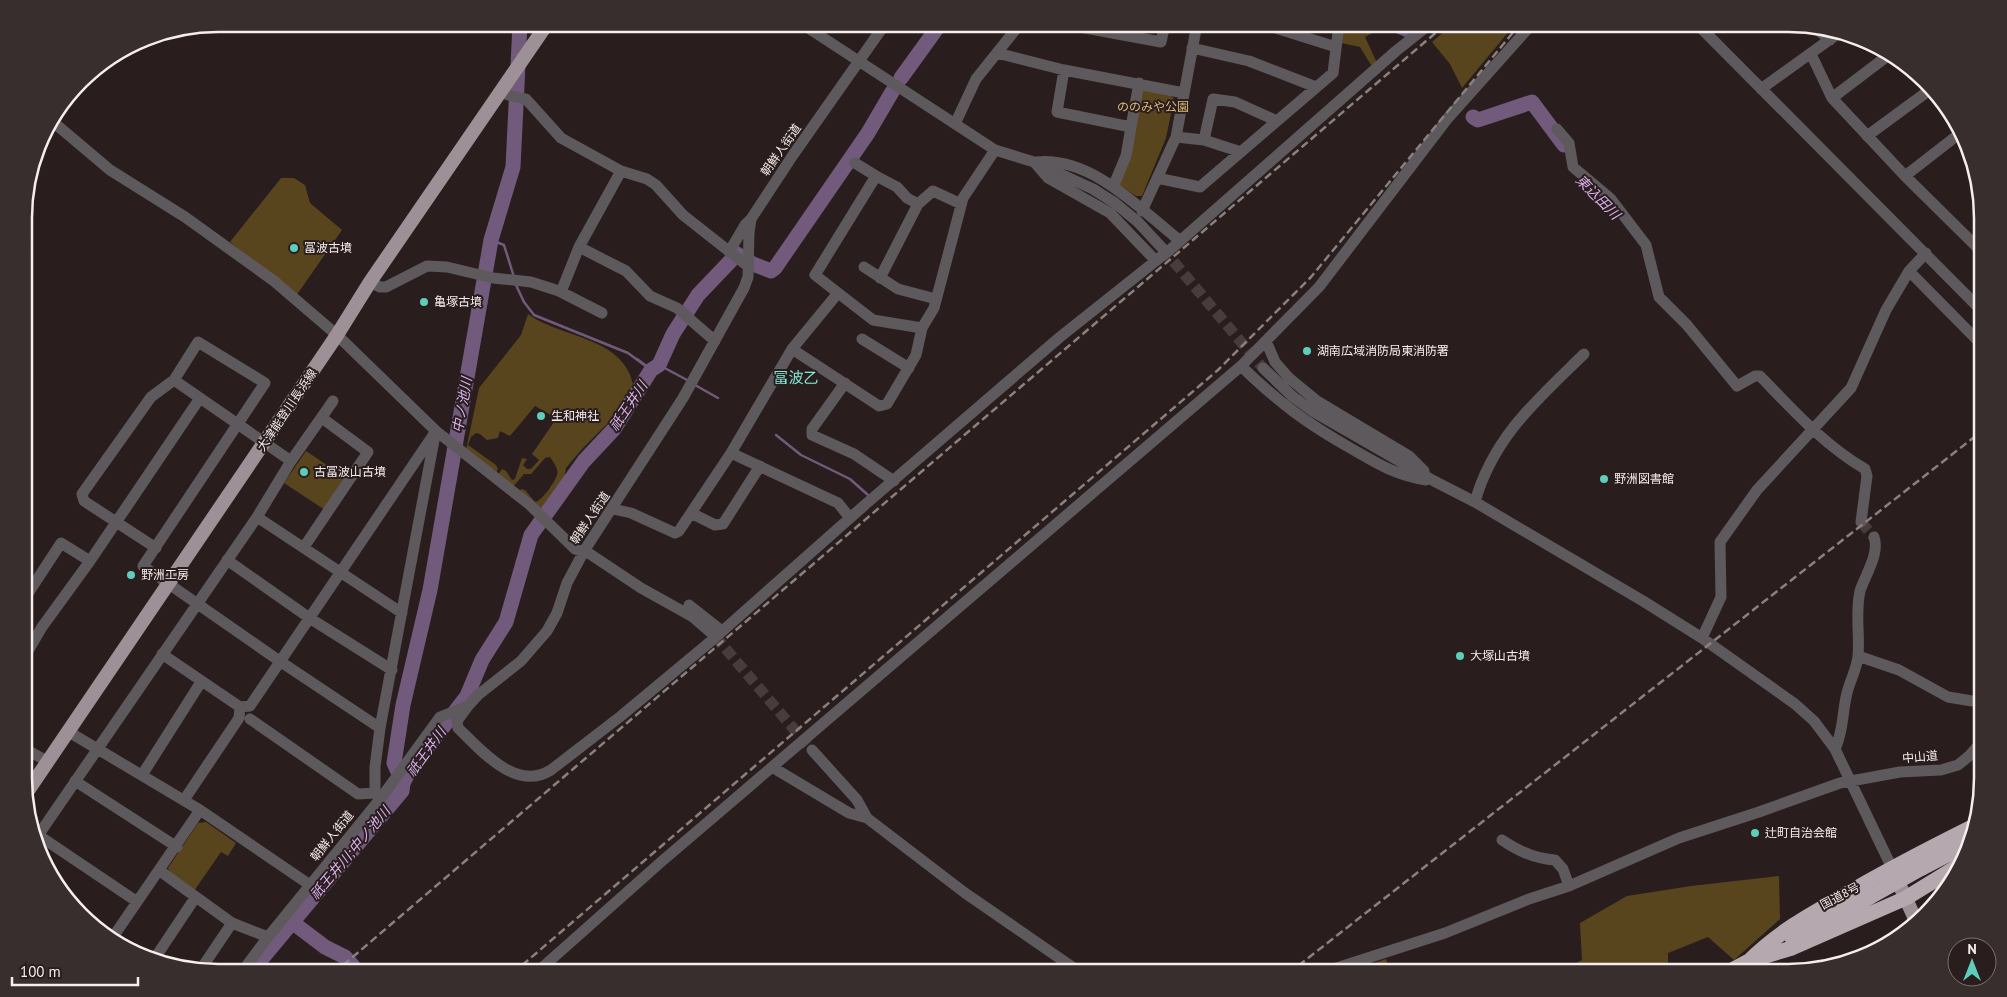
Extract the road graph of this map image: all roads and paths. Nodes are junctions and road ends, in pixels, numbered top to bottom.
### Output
1 (541, 32) edge
2 (814, 32) edge
3 (880, 32) edge
4 (1014, 32) edge
5 (1107, 32) edge
6 (1163, 32) edge
7 (1195, 32) edge
8 (1288, 32) edge
9 (1338, 32) edge
10 (1420, 32) edge
11 (1525, 32) edge
12 (1705, 32) edge
13 (1832, 38) edge
14 (1336, 47) junction
15 (1192, 48) junction
16 (997, 53) junction
17 (1812, 54) junction
18 (1884, 59) edge
19 (860, 62) junction
20 (1064, 70) junction
21 (1139, 83) junction
22 (1316, 87) junction
23 (506, 89) junction
24 (1761, 89) junction
25 (1184, 92) junction
26 (1925, 93) edge
27 (1832, 98) junction
28 (1277, 121) junction
29 (955, 124) junction
30 (57, 125) edge
31 (1131, 127) junction
32 (1557, 129) dead end
33 (1867, 136) junction
34 (1176, 137) junction
35 (1955, 137) edge
36 (1204, 140) junction
37 (995, 150) junction
38 (1241, 152) junction
39 (1034, 162) junction
40 (855, 163) dead end
41 (621, 171) junction
42 (876, 176) junction
43 (1905, 176) junction
44 (1157, 178) junction
45 (1112, 187) junction
46 (918, 204) junction
47 (961, 204) junction
48 (1142, 211) junction
49 (751, 219) junction
50 (1179, 240) junction
51 (1974, 244) edge
52 (579, 247) junction
53 (1162, 249) tunnel mouth
54 (1926, 253) junction
55 (732, 255) junction
56 (1156, 261) junction
57 (749, 263) junction
58 (864, 267) dead end
59 (1909, 271) junction
60 (880, 278) junction
61 (370, 282) junction
62 (561, 292) junction
63 (838, 293) junction
64 (936, 299) junction
65 (1974, 303) edge
66 (602, 313) dead end
67 (922, 328) junction
68 (337, 335) junction
69 (1974, 337) edge
70 (862, 339) dead end
71 (715, 341) junction
72 (1266, 341) junction
73 (792, 349) junction
74 (1584, 354) dead end
75 (1241, 366) junction
76 (909, 368) junction
77 (1264, 368) tunnel mouth
78 (174, 380) junction
79 (845, 384) junction
80 (200, 398) junction
81 (333, 401) dead end
82 (322, 418) junction
83 (239, 424) junction
84 (1814, 431) junction
85 (439, 433) junction
86 (264, 443) junction
87 (731, 452) junction
88 (291, 460) junction
89 (760, 466) junction
90 (894, 481) junction
91 (1434, 482) junction
92 (1475, 502) junction
93 (613, 509) junction
94 (691, 513) junction
95 (257, 517) junction
96 (850, 518) junction
97 (116, 522) junction
98 (1862, 522) dead end
99 (1874, 537) dead end
100 (304, 547) junction
101 (156, 548) junction
102 (584, 551) junction
103 (227, 560) junction
104 (90, 561) junction
105 (340, 574) junction
106 (169, 584) junction
107 (32, 587) edge
108 (197, 604) junction
109 (402, 613) junction
110 (311, 618) junction
111 (719, 633) junction
112 (1702, 638) junction
113 (32, 644) edge
114 (162, 654) junction
115 (1858, 656) junction
116 (281, 662) junction
117 (392, 670) junction
118 (201, 682) junction
119 (1972, 701) dead end
120 (465, 707) junction
121 (245, 713) junction
122 (380, 728) junction
123 (70, 732) junction
124 (1835, 749) junction
125 (96, 750) junction
126 (812, 750) tunnel mouth
127 (1974, 750) edge
128 (32, 753) edge
129 (50, 762) junction
130 (772, 767) junction
131 (142, 774) junction
132 (32, 776) edge
133 (76, 781) junction
134 (1850, 781) junction
135 (378, 795) junction
136 (184, 800) junction
137 (200, 810) junction
138 (867, 818) junction
139 (1967, 829) edge
140 (40, 832) edge
141 (1502, 840) dead end
142 (44, 843) edge
143 (177, 847) junction
144 (1960, 848) edge
145 (1892, 868) junction
146 (160, 871) junction
147 (1950, 872) edge
148 (310, 885) junction
149 (1569, 886) junction
150 (195, 898) junction
151 (1906, 898) junction
152 (136, 901) junction
153 (1914, 916) edge
154 (232, 923) junction
155 (115, 933) edge
156 (268, 937) junction
157 (157, 954) edge
158 (1749, 961) junction
159 (205, 964) edge
160 (248, 964) edge
161 (546, 964) edge
162 (1068, 964) edge
163 (1349, 964) edge
164 (1743, 964) edge

1 - 23 main road, 大津能登川長浜線
2 - 19 street
3 - 19 street, 朝鮮人街道
4 - 16 street
5 - 6 street
7 - 15 street
8 - 14 street
9 - 14 street
10 - 50 street
11 - 72 street
12 - 24 street
13 - 17 street
14 - 22 street
15 - 22 street
15 - 25 street
16 - 20 street
16 - 29 street
17 - 24 street
17 - 27 street
18 - 27 street
19 - 29 street
19 - 49 street, 朝鮮人街道
20 - 21 street
20 - 31 street
21 - 25 street
21 - 31 street
22 - 28 street
23 - 41 street
23 - 61 main road, 大津能登川長浜線
24 - 54 street
25 - 34 street
26 - 33 street
27 - 33 street
28 - 36 street
28 - 38 street
29 - 37 street
30 - 68 street
31 - 45 street
32 - 84 street
33 - 43 street
34 - 36 street
34 - 44 street
35 - 43 street
36 - 38 street
37 - 39 street
37 - 47 street
38 - 44 street
39 - 45 street
39 - 53 street
39 - 56 street
40 - 42 street
41 - 52 street
41 - 55 street
42 - 46 street
42 - 63 street
43 - 51 street
44 - 48 street
45 - 48 street
46 - 47 street
46 - 60 street
47 - 64 street
48 - 50 street
49 - 55 street
49 - 57 street, 朝鮮人街道
50 - 56 street
52 - 62 street
52 - 71 street
54 - 59 street
54 - 65 street
55 - 57 street
56 - 90 street
57 - 71 street, 朝鮮人街道
58 - 60 street
59 - 69 street
59 - 84 street
60 - 64 street
61 - 62 street
61 - 68 main road, 大津能登川長浜線
62 - 66 street
63 - 67 street
63 - 73 street
64 - 67 street
67 - 76 street
68 - 85 street
68 - 86 main road, 大津能登川長浜線
70 - 76 street
71 - 93 street, 朝鮮人街道
72 - 75 street
72 - 91 street
73 - 79 street
73 - 87 street
74 - 92 street
75 - 91 street
75 - 130 street
76 - 79 street
77 - 91 street
78 - 80 street
78 - 83 street
78 - 97 street
79 - 90 street
80 - 83 street
80 - 97 street
81 - 82 street
82 - 88 street
82 - 100 street
83 - 86 street
83 - 101 street
84 - 98 street
84 - 112 street
85 - 102 street
85 - 105 street
85 - 109 street
86 - 88 street
86 - 106 main road, 大津能登川長浜線
87 - 89 street
87 - 94 street
88 - 95 street
89 - 94 street
89 - 96 street
90 - 96 street
91 - 92 street
92 - 112 street
93 - 94 street
93 - 102 street, 朝鮮人街道
95 - 100 street
95 - 103 street
96 - 111 street
97 - 101 street
97 - 104 street
99 - 115 street
100 - 105 street
101 - 106 street
102 - 111 street
102 - 120 street, 朝鮮人街道
103 - 108 street
103 - 110 street
104 - 107 street
104 - 113 street
105 - 109 street
105 - 110 street
106 - 108 street
106 - 123 main road, 大津能登川長浜線
108 - 114 street
108 - 116 street
109 - 117 street
110 - 116 street
110 - 117 street
111 - 120 street
112 - 124 street
114 - 118 street
114 - 125 street
115 - 119 street
115 - 124 street
116 - 121 street
116 - 122 street
117 - 122 street
118 - 121 street
118 - 131 street
120 - 135 street, 朝鮮人街道
121 - 135 street
121 - 136 street
122 - 135 street
123 - 125 street
123 - 129 main road, 大津能登川長浜線
124 - 134 street
125 - 131 street
125 - 133 street
126 - 138 street
127 - 134 street, 中山道
128 - 129 street
129 - 132 main road, 大津能登川長浜線
130 - 138 street
130 - 161 street
131 - 136 street
133 - 140 street
133 - 143 street
134 - 145 street
134 - 149 street, 中山道
135 - 148 street, 朝鮮人街道
136 - 137 street
137 - 143 street
137 - 148 street
138 - 162 street
139 - 145 highway
141 - 149 street
142 - 152 street
143 - 146 street
144 - 158 highway, 国道8号, bridge
145 - 151 main road
145 - 158 highway
146 - 150 street
146 - 152 street
147 - 151 highway
148 - 156 street, 朝鮮人街道
149 - 163 street, 中山道
150 - 154 street
150 - 157 street
151 - 153 main road
151 - 158 highway
152 - 155 street
154 - 156 street
154 - 159 street
156 - 160 street, 朝鮮人街道
158 - 164 highway, 国道8号

